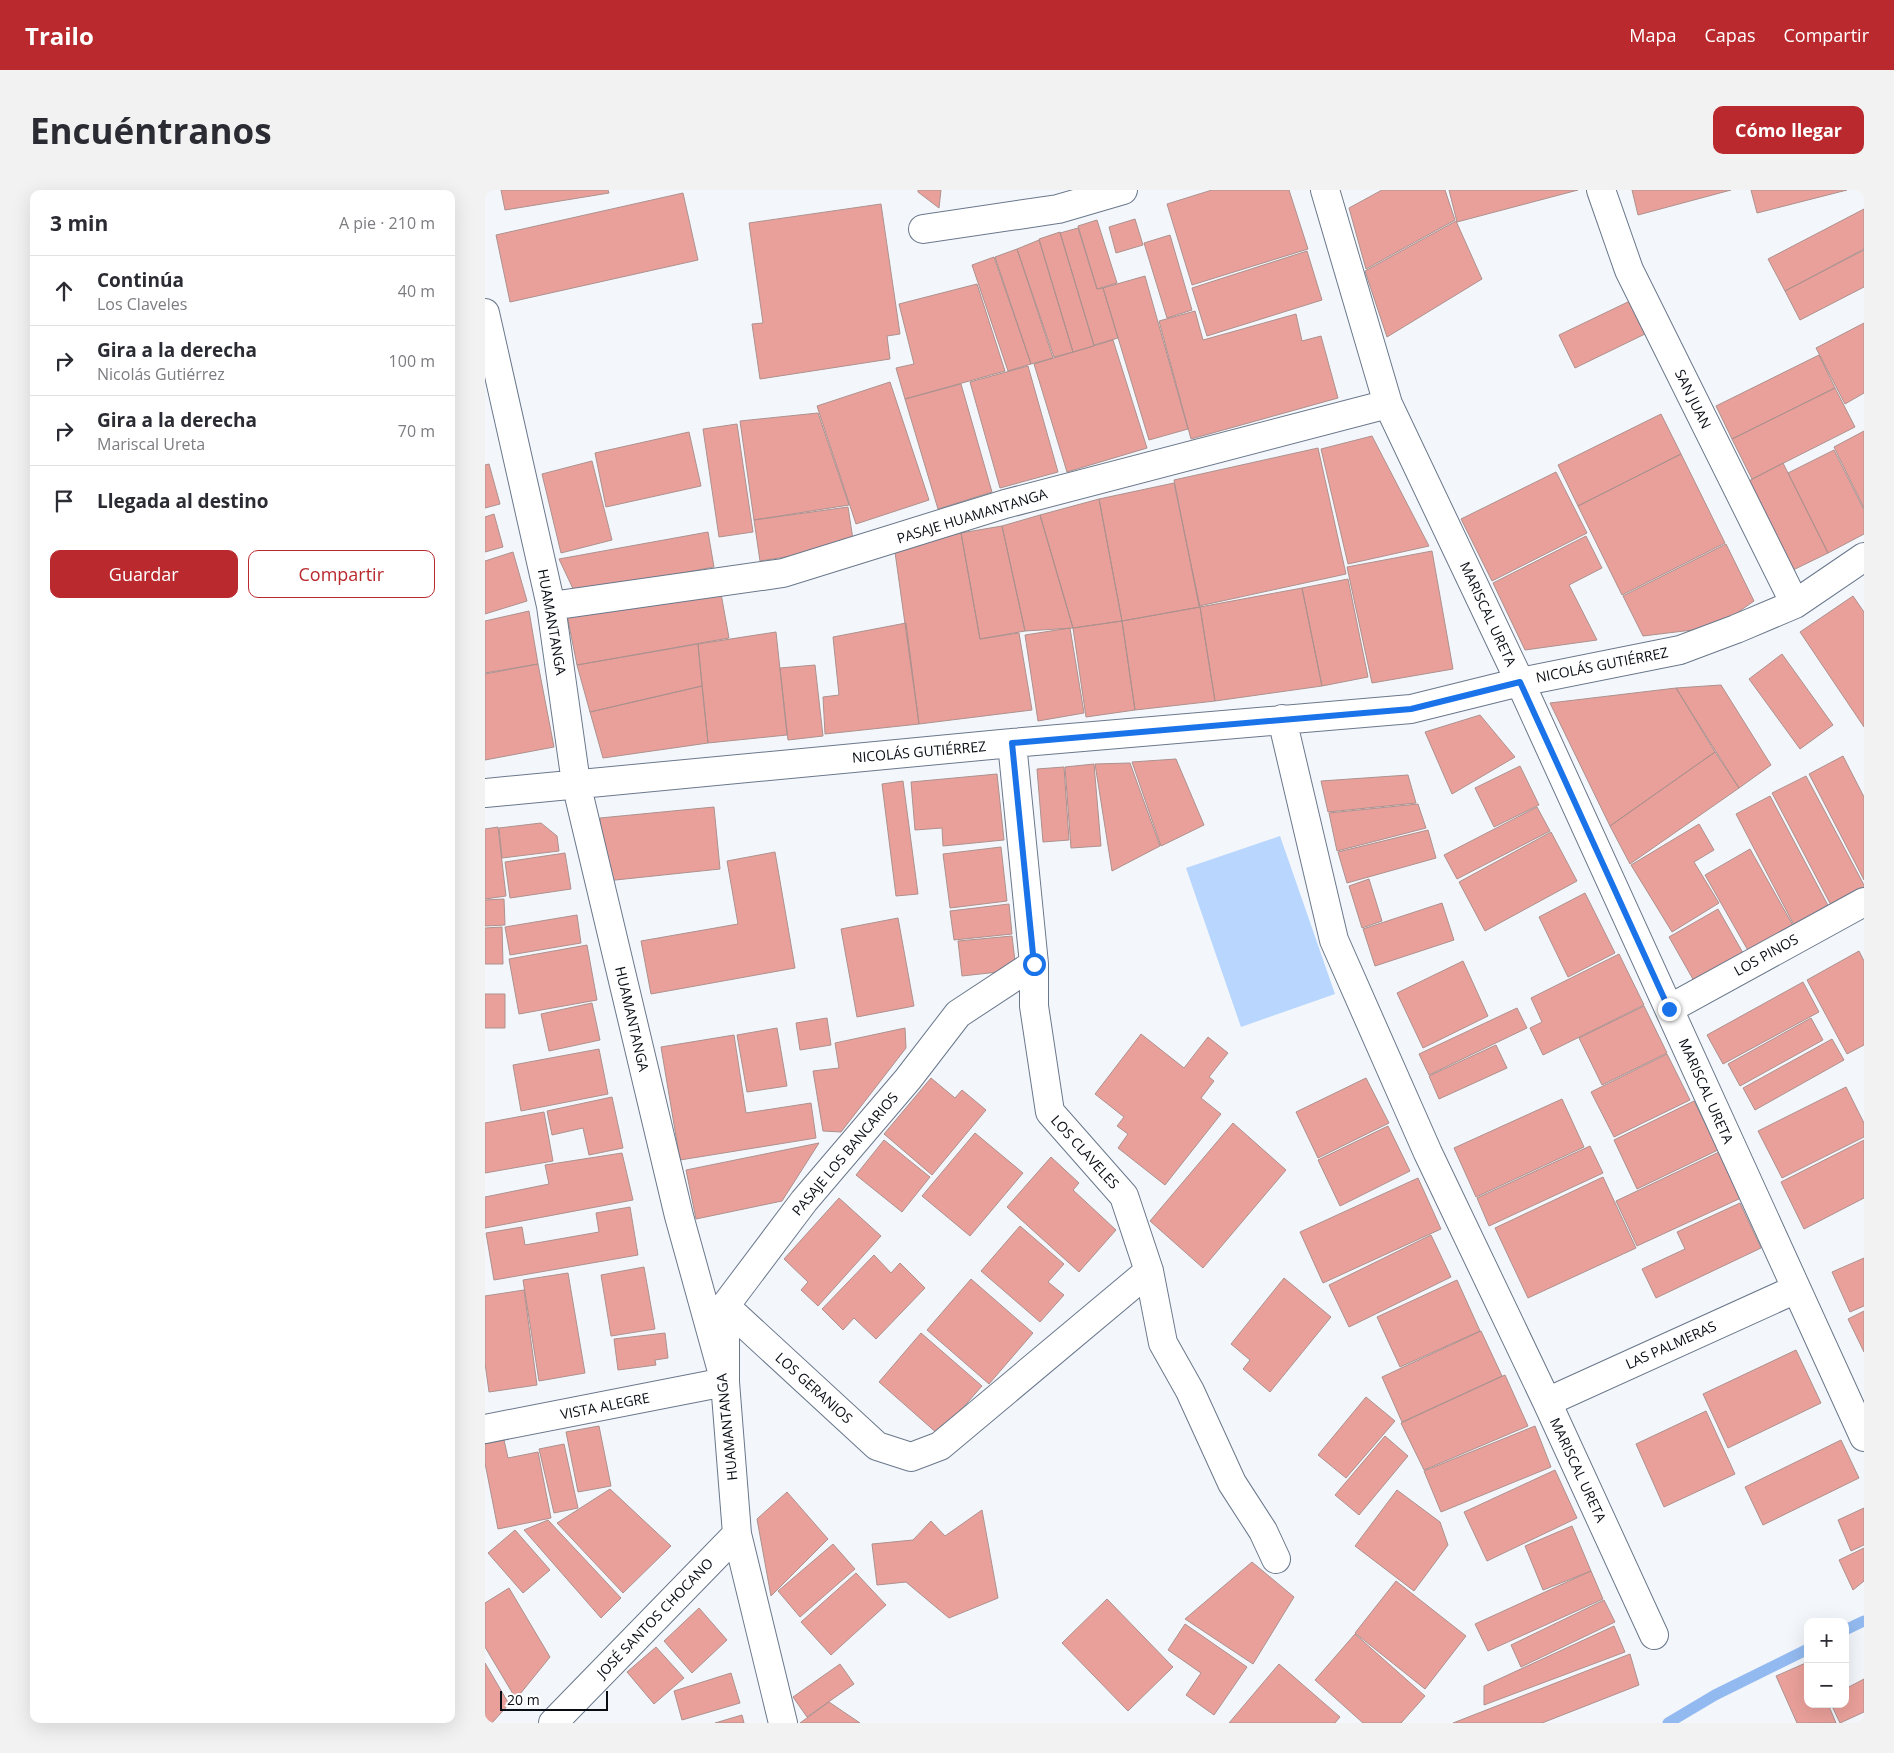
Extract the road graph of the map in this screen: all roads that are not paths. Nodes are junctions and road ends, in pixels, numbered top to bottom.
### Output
1 (1123, 190) edge
2 (1325, 190) edge
3 (1601, 190) edge
4 (923, 229) dead end
5 (485, 313) edge
6 (1388, 404) junction
7 (1864, 557) edge
8 (1795, 604) junction
9 (551, 606) junction
10 (1520, 682) junction
11 (1282, 719) junction
12 (1012, 743) junction
13 (576, 784) junction
14 (485, 793) edge
15 (1864, 902) edge
16 (1034, 964) junction
17 (1669, 1009) junction
18 (1149, 1271) junction
19 (1796, 1289) junction
20 (725, 1306) junction
21 (725, 1382) junction
22 (1547, 1402) junction
23 (485, 1429) edge
24 (1864, 1437) edge
25 (737, 1534) junction
26 (1276, 1559) dead end
27 (1654, 1635) dead end
28 (553, 1723) edge
29 (783, 1723) edge

1 - 4 street
2 - 6 street, MARISCAL URETA
3 - 8 street, SAN JUAN
5 - 9 street, HUAMANTANGA
6 - 9 street, PASAJE HUAMANTANGA
6 - 10 street, MARISCAL URETA
7 - 8 street, NICOLÁS GUTIÉRREZ
8 - 10 street, NICOLÁS GUTIÉRREZ
9 - 13 street, HUAMANTANGA
10 - 11 street, NICOLÁS GUTIÉRREZ
10 - 17 street, MARISCAL URETA
11 - 12 street, NICOLÁS GUTIÉRREZ
11 - 22 street, MARISCAL URETA
12 - 13 street, NICOLÁS GUTIÉRREZ
12 - 16 street, LOS CLAVELES
13 - 14 street, NICOLÁS GUTIÉRREZ
13 - 21 street, HUAMANTANGA
15 - 17 street, LOS PINOS
16 - 18 street, LOS CLAVELES
16 - 20 street, PASAJE LOS BANCARIOS
17 - 19 street, MARISCAL URETA
18 - 20 street, LOS GERANIOS
18 - 26 street, LOS CLAVELES
19 - 22 street, LAS PALMERAS
19 - 24 street, MARISCAL URETA
20 - 21 street
21 - 23 street, VISTA ALEGRE
21 - 25 street, HUAMANTANGA
22 - 27 street, MARISCAL URETA
25 - 28 street, JOSÉ SANTOS CHOCANO
25 - 29 street, HUAMANTANGA

